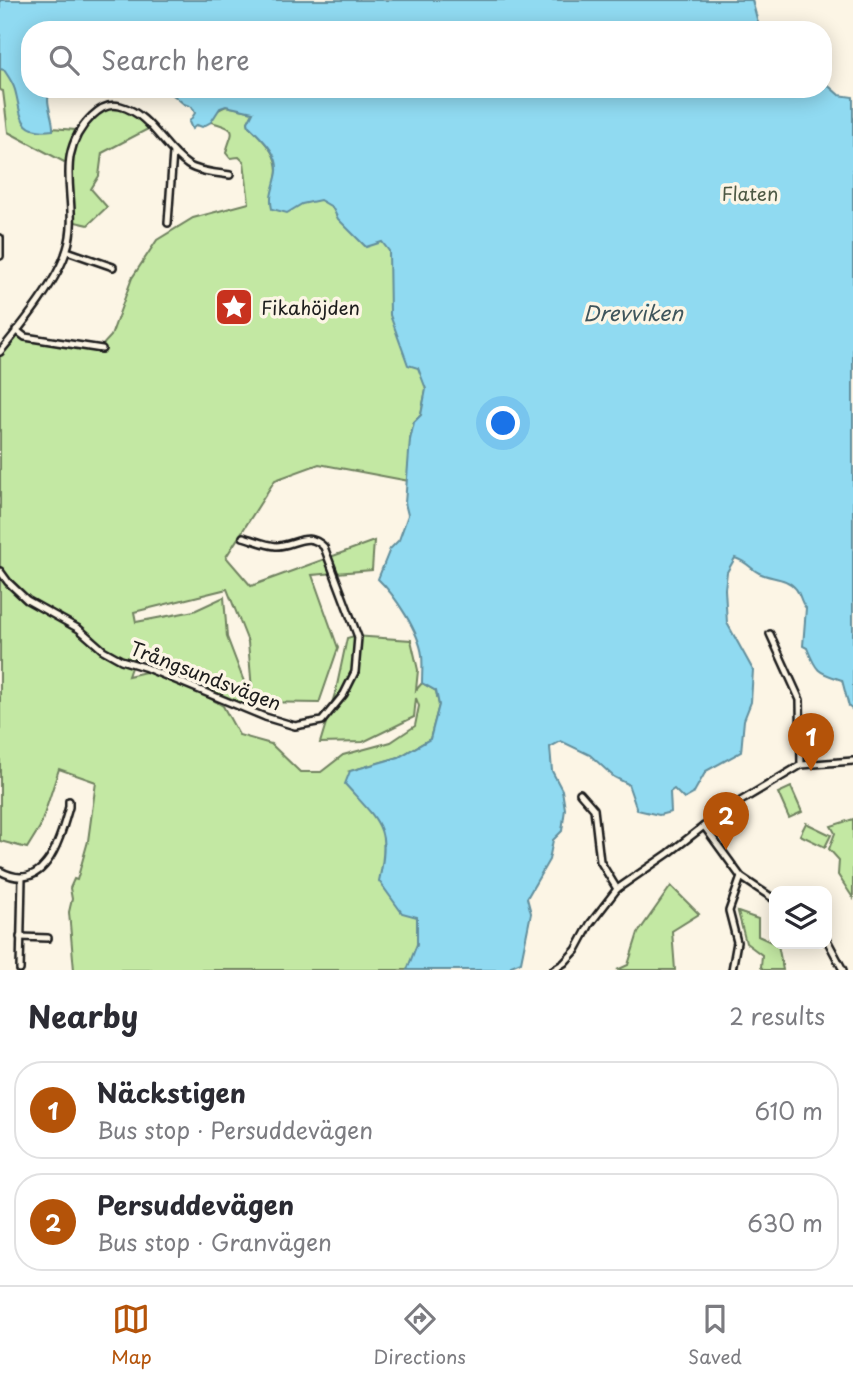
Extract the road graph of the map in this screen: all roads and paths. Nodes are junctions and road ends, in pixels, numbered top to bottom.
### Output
1 (173, 152) junction
2 (230, 175) dead end
3 (167, 223) dead end
4 (0, 238) edge
5 (67, 251) junction
6 (0, 257) edge
7 (113, 267) dead end
8 (16, 330) junction
9 (102, 349) dead end
10 (0, 352) edge
11 (243, 537) dead end
12 (0, 570) edge
13 (770, 634) dead end
14 (853, 761) edge
15 (801, 765) junction
16 (580, 793) dead end
17 (69, 802) dead end
18 (704, 826) junction
19 (0, 871) edge
20 (22, 877) junction
21 (741, 877) junction
22 (617, 889) junction
23 (769, 896) edge
24 (20, 937) junction
25 (48, 938) dead end
26 (832, 949) edge
27 (20, 970) edge
28 (553, 970) edge
29 (732, 970) edge
30 (843, 970) edge

1 - 2 street
1 - 3 street
1 - 5 street
4 - 6 street
5 - 7 street
5 - 8 street
8 - 9 street
8 - 10 street
11 - 12 street, Trångsundsvägen
13 - 15 street
14 - 15 street
15 - 18 street
16 - 22 street
17 - 20 street
18 - 21 street
18 - 22 street
19 - 20 street
20 - 24 street
21 - 23 street
21 - 29 street
22 - 28 street
24 - 25 street
24 - 27 street
26 - 30 street

